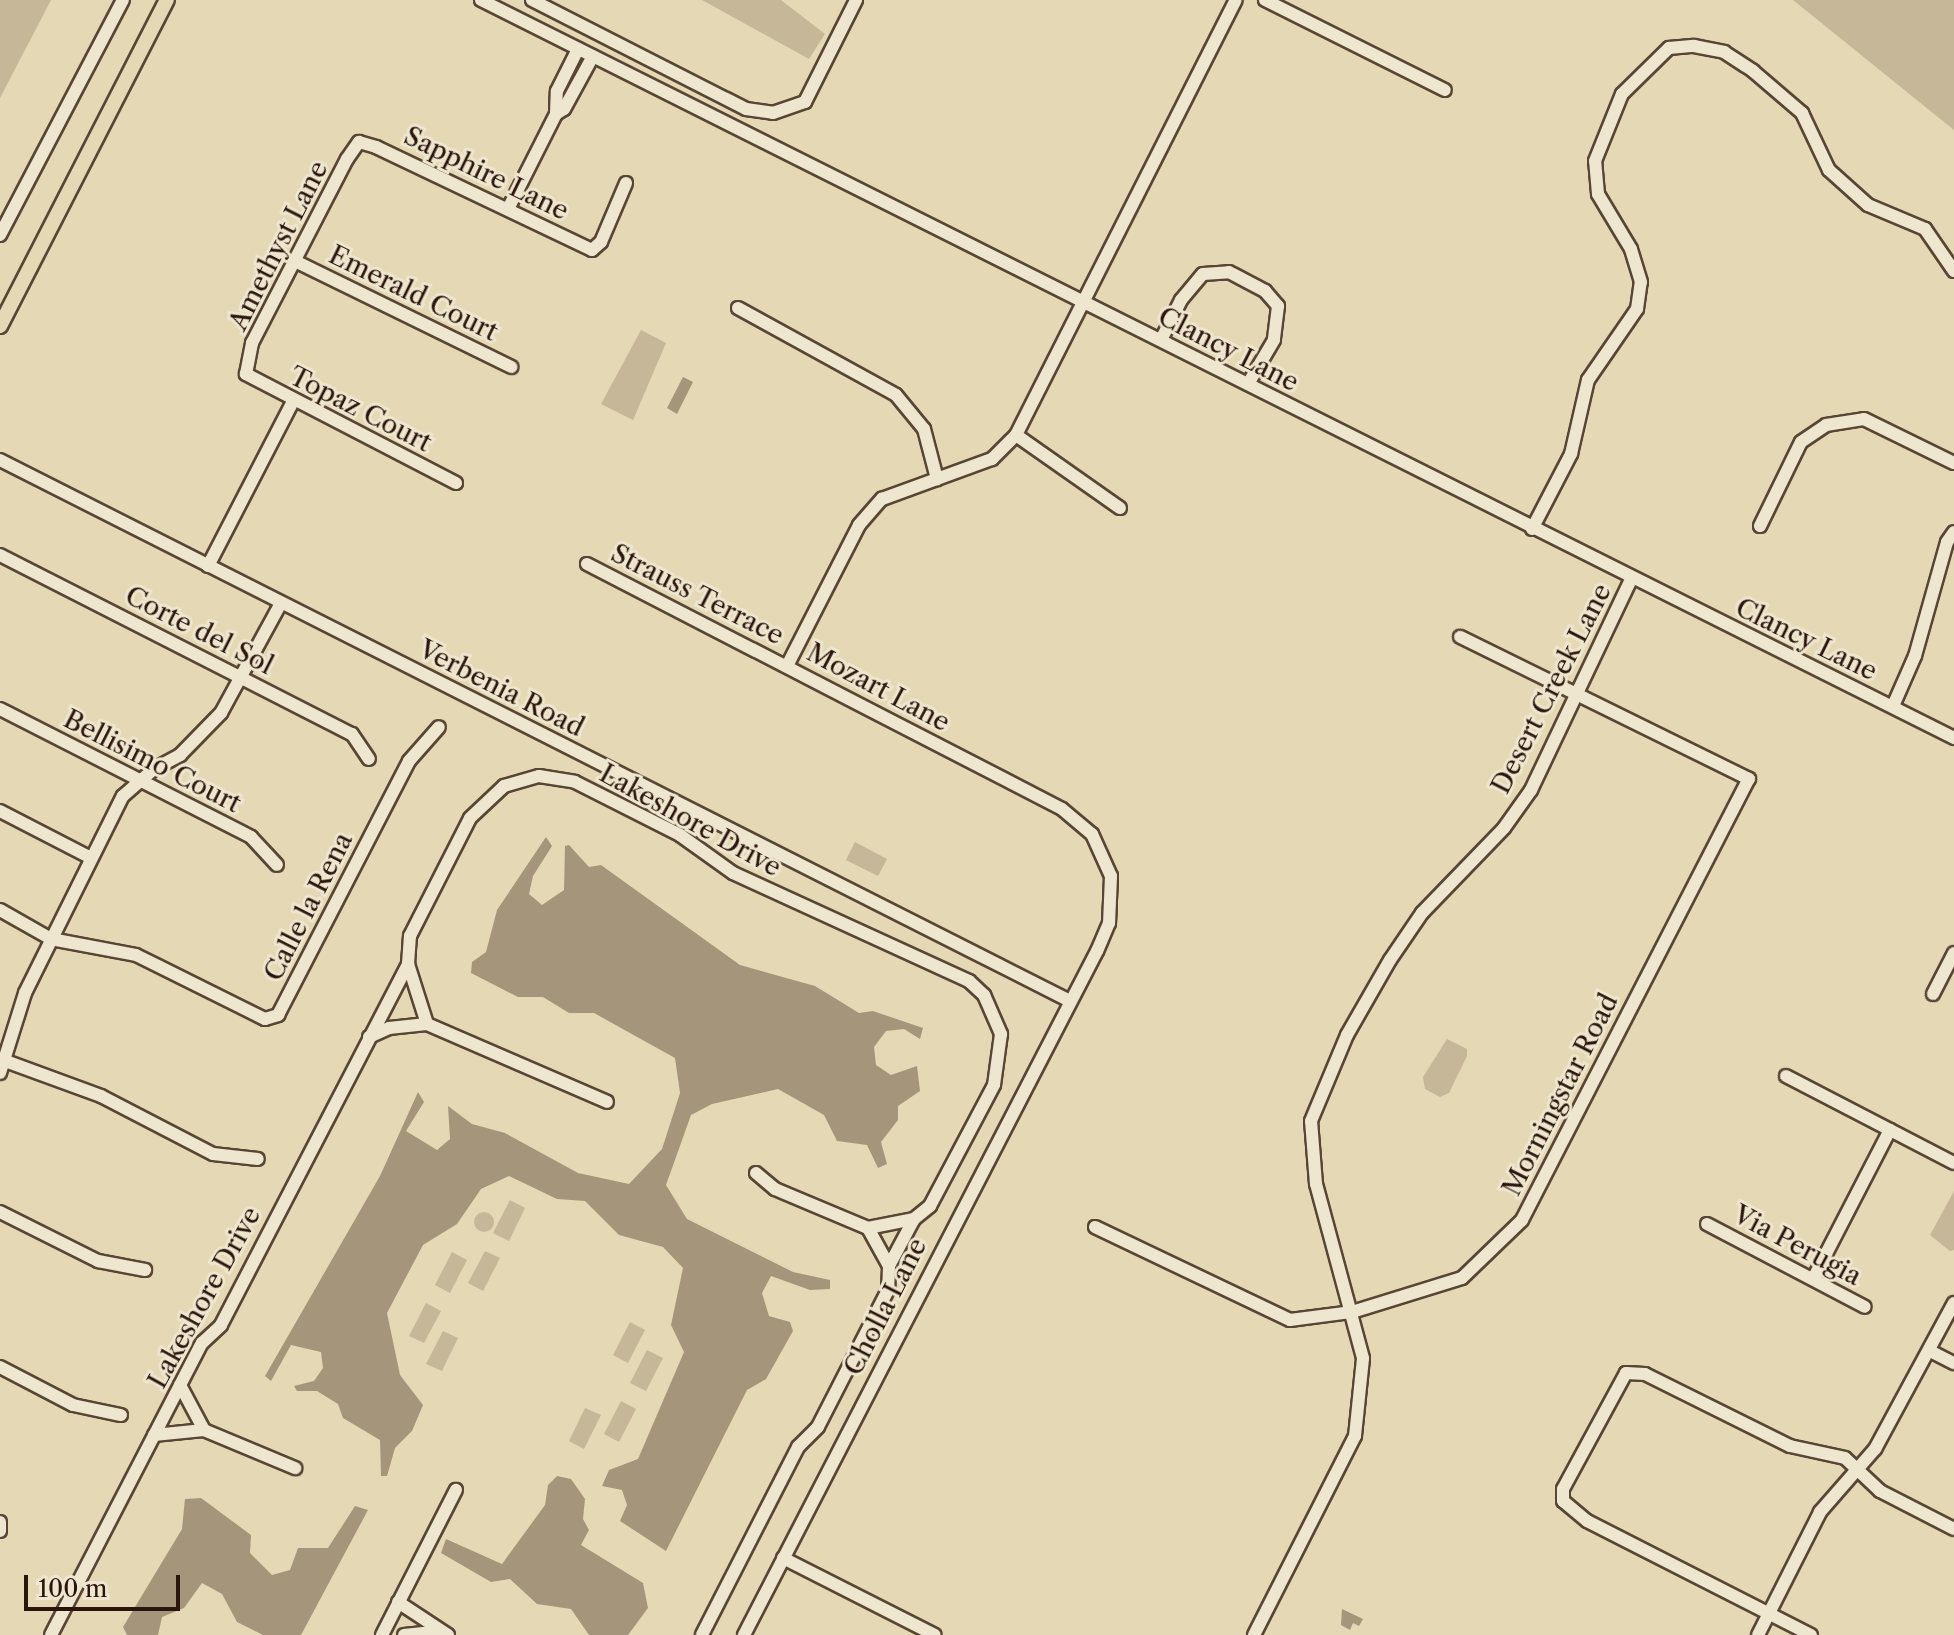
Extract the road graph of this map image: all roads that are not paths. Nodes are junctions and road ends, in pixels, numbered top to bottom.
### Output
1 (123, 0) edge
2 (167, 0) edge
3 (481, 0) edge
4 (532, 0) edge
5 (856, 0) edge
6 (1236, 0) edge
7 (1265, 0) edge
8 (578, 49) junction
9 (593, 56) junction
10 (1445, 90) dead end
11 (556, 114) junction
12 (359, 142) joint
13 (626, 183) dead end
14 (508, 209) junction
15 (0, 235) edge
16 (295, 261) junction
17 (1954, 271) edge
18 (1081, 299) junction
19 (738, 308) dead end
20 (0, 326) edge
21 (1161, 340) junction
22 (511, 367) dead end
23 (246, 374) joint
24 (1248, 384) junction
25 (293, 401) junction
26 (1016, 435) junction
27 (0, 460) edge
28 (1954, 463) edge
29 (937, 479) junction
30 (456, 483) dead end
31 (1120, 508) dead end
32 (1760, 526) dead end
33 (1532, 529) junction
34 (1954, 532) edge
35 (0, 555) edge
36 (587, 564) dead end
37 (208, 566) junction
38 (1631, 579) junction
39 (281, 603) junction
40 (1460, 637) dead end
41 (787, 666) junction
42 (244, 678) junction
43 (1575, 695) junction
44 (1893, 706) junction
45 (0, 709) edge
46 (439, 727) dead end
47 (1954, 738) edge
48 (369, 759) dead end
49 (140, 780) junction
50 (0, 811) edge
51 (91, 858) junction
52 (277, 865) dead end
53 (0, 910) edge
54 (51, 939) junction
55 (1954, 953) edge
56 (408, 964) junction
57 (1933, 994) dead end
58 (1068, 1000) junction
59 (427, 1024) junction
60 (369, 1037) junction
61 (2, 1065) edge
62 (1786, 1076) dead end
63 (607, 1102) dead end
64 (1890, 1130) junction
65 (258, 1159) dead end
66 (1954, 1163) edge
67 (756, 1173) dead end
68 (0, 1212) edge
69 (914, 1219) junction
70 (1707, 1224) dead end
71 (1095, 1227) dead end
72 (868, 1228) junction
73 (889, 1266) junction
74 (145, 1270) dead end
75 (1813, 1279) junction
76 (1954, 1303) edge
77 (1865, 1307) dead end
78 (1352, 1312) junction
79 (1930, 1351) junction
80 (1954, 1363) edge
81 (0, 1367) edge
82 (180, 1385) junction
83 (121, 1415) dead end
84 (204, 1430) junction
85 (154, 1435) junction
86 (295, 1468) dead end
87 (1858, 1468) junction
88 (456, 1490) dead end
89 (0, 1522) edge
90 (1954, 1529) edge
91 (0, 1531) edge
92 (783, 1558) junction
93 (398, 1602) junction
94 (1769, 1613) junction
95 (445, 1633) edge
96 (51, 1635) edge
97 (382, 1635) edge
98 (404, 1635) edge
99 (702, 1635) edge
100 (744, 1635) edge
101 (935, 1635) edge
102 (1254, 1635) edge
103 (1758, 1635) edge
104 (1811, 1635) edge

1 - 15 street
2 - 20 main road
3 - 8 street, Clancy Lane
4 - 5 street
6 - 18 street, Mozart Lane
7 - 10 street
8 - 9 street, Clancy Lane
8 - 11 street
9 - 11 street
9 - 18 street, Clancy Lane
11 - 14 street
12 - 14 street, Sapphire Lane
12 - 16 street, Amethyst Lane
13 - 14 street, Sapphire Lane
16 - 22 street, Emerald Court
16 - 23 street, Amethyst Lane
17 - 33 street
18 - 21 street, Clancy Lane
18 - 26 street, Mozart Lane
19 - 29 street
21 - 24 street, Clancy Lane
21 - 24 street
23 - 25 street, Topaz Court
24 - 33 street, Clancy Lane
25 - 30 street, Topaz Court
25 - 37 street
26 - 29 street, Mozart Lane
26 - 31 street
27 - 37 street, Verbenia Road
28 - 32 street
29 - 41 street, Mozart Lane
33 - 38 street, Clancy Lane
34 - 44 street
35 - 42 street, Corte del Sol
36 - 41 street, Strauss Terrace
37 - 39 street, Verbenia Road
38 - 43 street, Desert Creek Lane
38 - 44 street, Clancy Lane
39 - 42 street
39 - 58 street, Verbenia Road
40 - 43 street
41 - 58 street, Mozart Lane
42 - 48 street, Corte del Sol
42 - 49 street
43 - 78 street, Desert Creek Lane
43 - 78 street, Morningstar Road
44 - 47 street, Clancy Lane
45 - 49 street, Bellisimo Court
46 - 54 street, Calle la Rena
49 - 51 street
49 - 52 street, Bellisimo Court
50 - 51 street
51 - 54 street
53 - 54 street, Calle la Rena
54 - 61 street
55 - 57 street
56 - 59 street
56 - 60 street, Lakeshore Drive
56 - 69 street, Lakeshore Drive
58 - 92 street, Cholla Lane
59 - 60 street
59 - 63 street
60 - 82 street, Lakeshore Drive
61 - 65 street
62 - 64 street
64 - 66 street
64 - 75 street
67 - 72 street
68 - 74 street
69 - 72 street
69 - 73 street, Lakeshore Drive
70 - 75 street, Via Perugia
71 - 78 street, Morningstar Road
72 - 73 street
73 - 99 street, Lakeshore Drive
75 - 77 street, Via Perugia
76 - 79 street
78 - 102 street, Desert Creek Lane
79 - 80 street
79 - 87 street
81 - 83 street
82 - 84 street
82 - 85 street, Lakeshore Drive
84 - 85 street
84 - 86 street
85 - 96 street, Lakeshore Drive
87 - 90 street
87 - 94 street
87 - 94 street
88 - 93 street
89 - 91 street
92 - 100 street, Cholla Lane
92 - 101 street
93 - 95 street
93 - 97 street
94 - 103 street
94 - 104 street
95 - 98 street

